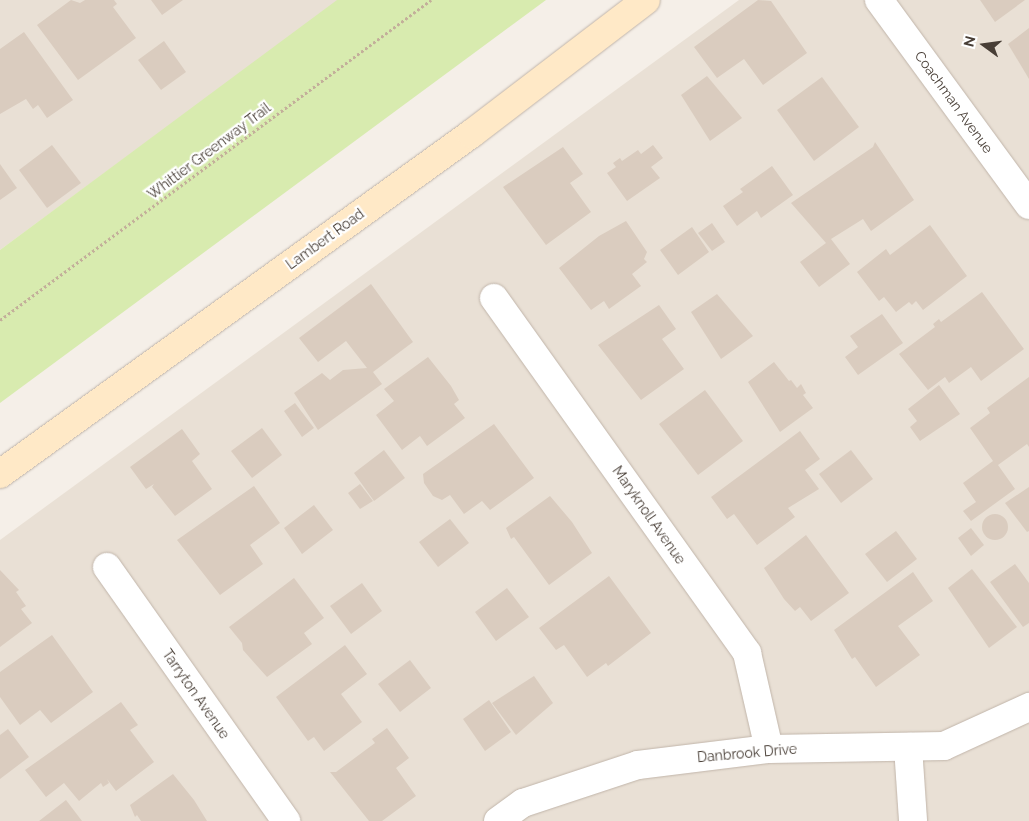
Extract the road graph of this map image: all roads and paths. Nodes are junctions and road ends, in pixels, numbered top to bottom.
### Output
1 (432, 0) edge
2 (646, 0) edge
3 (879, 0) edge
4 (1029, 204) edge
5 (494, 298) dead end
6 (0, 320) edge
7 (0, 474) edge
8 (107, 567) dead end
9 (1029, 707) edge
10 (908, 747) junction
11 (769, 748) junction
12 (286, 821) edge
13 (498, 821) edge
14 (914, 821) edge

1 - 6 path, Whittier Greenway Trail
2 - 7 main road, Lambert Road
3 - 4 street, Coachman Avenue
5 - 11 street, Maryknoll Avenue
8 - 12 street, Tarryton Avenue
9 - 10 street, Danbrook Drive
10 - 11 street, Danbrook Drive
10 - 14 street
11 - 13 street, Danbrook Drive

